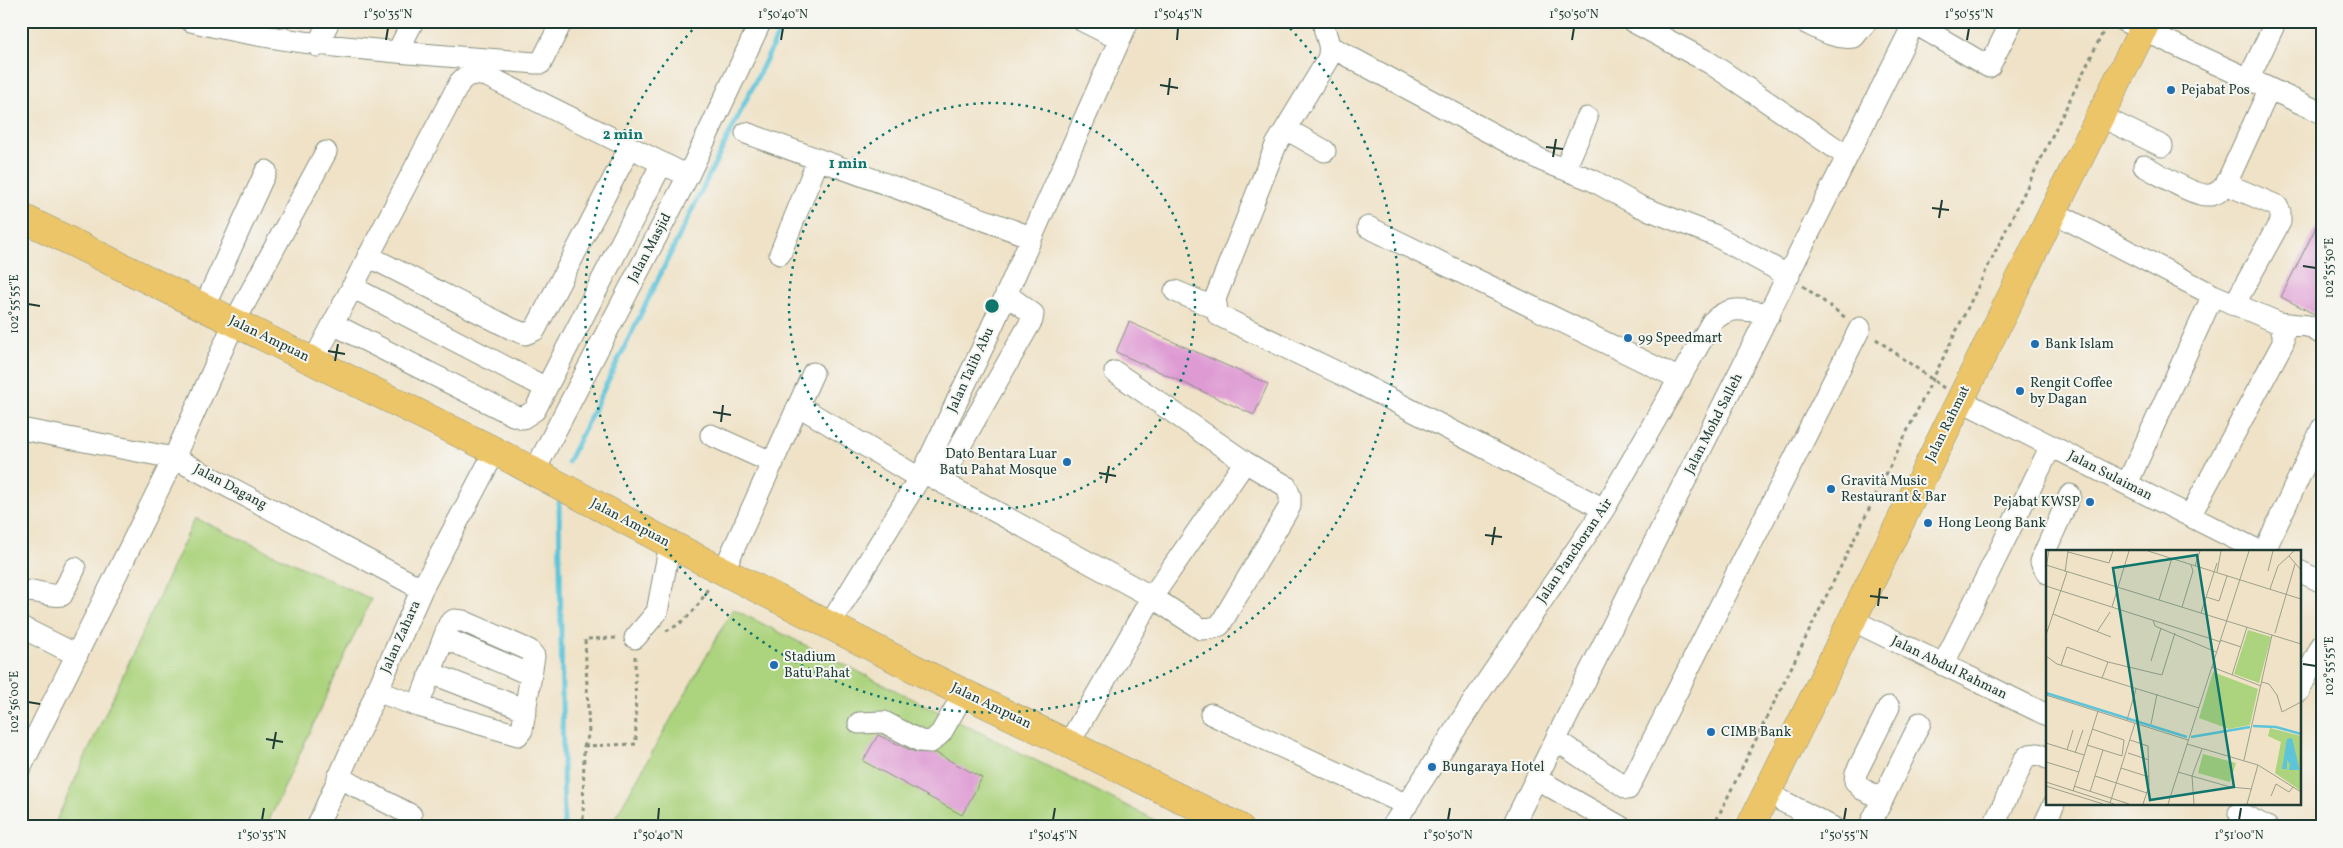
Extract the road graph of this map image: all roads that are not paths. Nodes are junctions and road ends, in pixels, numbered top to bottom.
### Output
1 (191, 21) edge
2 (329, 21) edge
3 (413, 21) edge
4 (562, 21) edge
5 (761, 21) edge
6 (1083, 21) edge
7 (1324, 21) edge
8 (1632, 21) edge
9 (1802, 21) edge
10 (1867, 21) edge
11 (2012, 21) edge
12 (2276, 21) edge
13 (1915, 22) edge
14 (2138, 24) edge
15 (232, 26) edge
16 (1124, 30) edge
17 (317, 46) junction
18 (1331, 47) junction
19 (398, 51) junction
20 (2248, 80) junction
21 (2269, 90) junction
22 (2322, 113) edge
23 (2100, 116) junction
24 (1587, 118) dead end
25 (1286, 129) junction
26 (746, 133) dead end
27 (2162, 146) dead end
28 (630, 147) junction
29 (1325, 151) dead end
30 (326, 152) dead end
31 (1847, 156) junction
32 (818, 160) junction
33 (662, 163) junction
34 (2144, 166) dead end
35 (1565, 168) junction
36 (266, 171) dead end
37 (688, 176) junction
38 (2226, 184) junction
39 (2053, 212) junction
40 (21, 217) edge
41 (1368, 227) dead end
42 (1031, 237) junction
43 (780, 254) dead end
44 (368, 256) junction
45 (1788, 276) junction
46 (352, 287) junction
47 (1175, 291) dead end
48 (1006, 294) junction
49 (2212, 295) junction
50 (2234, 305) junction
51 (204, 307) junction
52 (1215, 308) junction
53 (1770, 314) junction
54 (234, 323) junction
55 (333, 324) junction
56 (1860, 328) dead end
57 (2281, 328) junction
58 (2322, 334) edge
59 (313, 362) junction
60 (813, 372) dead end
61 (1115, 372) dead end
62 (1680, 379) junction
63 (546, 388) junction
64 (1960, 400) junction
65 (799, 406) junction
66 (2322, 428) edge
67 (21, 429) edge
68 (711, 435) dead end
69 (2051, 446) junction
70 (495, 451) junction
71 (174, 458) junction
72 (1245, 462) junction
73 (773, 463) junction
74 (534, 472) junction
75 (927, 477) junction
76 (2127, 484) junction
77 (2070, 494) dead end
78 (1604, 509) junction
79 (2190, 516) junction
80 (670, 544) junction
81 (2254, 550) edge
82 (75, 568) dead end
83 (720, 568) junction
84 (2046, 571) edge
85 (2300, 571) edge
86 (2322, 582) edge
87 (422, 589) junction
88 (21, 594) edge
89 (1152, 597) junction
90 (1852, 620) junction
91 (829, 626) junction
92 (21, 627) edge
93 (635, 638) road end
94 (2322, 645) edge
95 (77, 655) junction
96 (1943, 665) junction
97 (430, 673) junction
98 (2300, 688) edge
99 (376, 691) junction
100 (964, 693) junction
101 (418, 706) junction
102 (1889, 707) dead end
103 (526, 710) junction
104 (1211, 714) dead end
105 (2046, 715) edge
106 (859, 723) dead end
107 (1920, 723) dead end
108 (1556, 740) junction
109 (1068, 745) junction
110 (2046, 758) edge
111 (21, 767) edge
112 (338, 777) junction
113 (1537, 779) junction
114 (1766, 793) junction
115 (1883, 799) junction
116 (1407, 805) junction
117 (2053, 806) edge
118 (411, 815) dead end
119 (2238, 815) edge
120 (1210, 820) edge
121 (317, 827) edge
122 (1239, 827) edge
123 (1392, 827) edge
124 (1512, 827) edge
125 (1621, 827) edge
126 (1750, 827) edge
127 (1832, 827) edge
128 (1869, 827) edge
129 (1993, 827) edge
130 (2043, 827) edge
131 (2267, 827) edge

1 - 15 street
2 - 17 street
3 - 19 street
4 - 19 street
5 - 37 street, Jalan Masjid
6 - 16 street
7 - 18 street
8 - 31 street
9 - 10 street
11 - 13 street
12 - 20 street
13 - 31 street, Jalan Mohd Salleh
14 - 20 street
14 - 23 main road, Jalan Rahmat
15 - 17 street
16 - 42 street, Jalan Talib Abu
17 - 19 street
18 - 25 street
18 - 35 street
20 - 21 street
21 - 22 street
21 - 38 street
23 - 27 street
23 - 39 main road, Jalan Rahmat
24 - 35 street
25 - 29 street
25 - 52 street
26 - 32 street
28 - 33 street
28 - 44 street
28 - 44 street
30 - 54 street
31 - 45 street, Jalan Mohd Salleh
32 - 42 street
32 - 43 street
33 - 37 street
33 - 63 street
34 - 38 street
35 - 45 street
36 - 51 street
37 - 74 street, Jalan Masjid
38 - 50 street
39 - 49 street
39 - 64 main road, Jalan Rahmat
40 - 51 main road, Jalan Ampuan
41 - 62 street
42 - 48 street, Jalan Talib Abu
44 - 46 street
45 - 53 street, Jalan Mohd Salleh
46 - 55 street
46 - 63 street
47 - 52 street
48 - 75 street, Jalan Talib Abu
48 - 75 street
49 - 50 street
49 - 76 street
50 - 57 street
51 - 54 main road, Jalan Ampuan
52 - 78 street
53 - 62 street, Jalan Panchoran Air
53 - 108 street, Jalan Mohd Salleh
54 - 59 main road, Jalan Ampuan
54 - 71 street
55 - 59 street
55 - 63 street
56 - 108 street
57 - 58 street
57 - 79 street
59 - 70 main road, Jalan Ampuan
60 - 65 street
61 - 72 street
62 - 78 street, Jalan Panchoran Air
64 - 69 street, Jalan Sulaiman
64 - 90 main road, Jalan Rahmat
65 - 73 street
65 - 75 street
66 - 81 street
67 - 71 street, Jalan Dagang
68 - 73 street
69 - 76 street, Jalan Sulaiman
69 - 96 street
70 - 74 main road, Jalan Ampuan
70 - 87 street, Jalan Zahara
71 - 87 street, Jalan Dagang
71 - 95 street
72 - 89 street
72 - 89 street
73 - 83 street
74 - 80 main road, Jalan Ampuan
75 - 89 street
75 - 91 street, Jalan Talib Abu
76 - 79 street, Jalan Sulaiman
77 - 84 street
78 - 116 street, Jalan Panchoran Air
79 - 81 street, Jalan Sulaiman
80 - 83 main road, Jalan Ampuan
80 - 93 street
82 - 88 street
83 - 91 main road, Jalan Ampuan
85 - 86 street
87 - 99 street, Jalan Zahara
89 - 109 street
90 - 96 street, Jalan Abdul Rahman
90 - 114 main road, Jalan Rahmat
91 - 100 main road, Jalan Ampuan
92 - 95 street
94 - 98 street
95 - 111 street
96 - 105 street, Jalan Abdul Rahman
97 - 101 street
97 - 103 street
97 - 103 street
99 - 101 street
99 - 112 street, Jalan Zahara
100 - 106 street
100 - 109 main road, Jalan Ampuan
101 - 103 street
102 - 115 street
104 - 116 street
107 - 115 street
108 - 113 street, Jalan Mohd Salleh
109 - 120 main road, Jalan Ampuan
110 - 129 street
112 - 118 street
112 - 121 street, Jalan Zahara
113 - 124 street, Jalan Mohd Salleh
113 - 125 street
114 - 126 main road, Jalan Rahmat
114 - 127 street
115 - 128 street
116 - 123 street, Jalan Panchoran Air
117 - 130 street
119 - 131 street
120 - 122 main road, Jalan Ampuan

